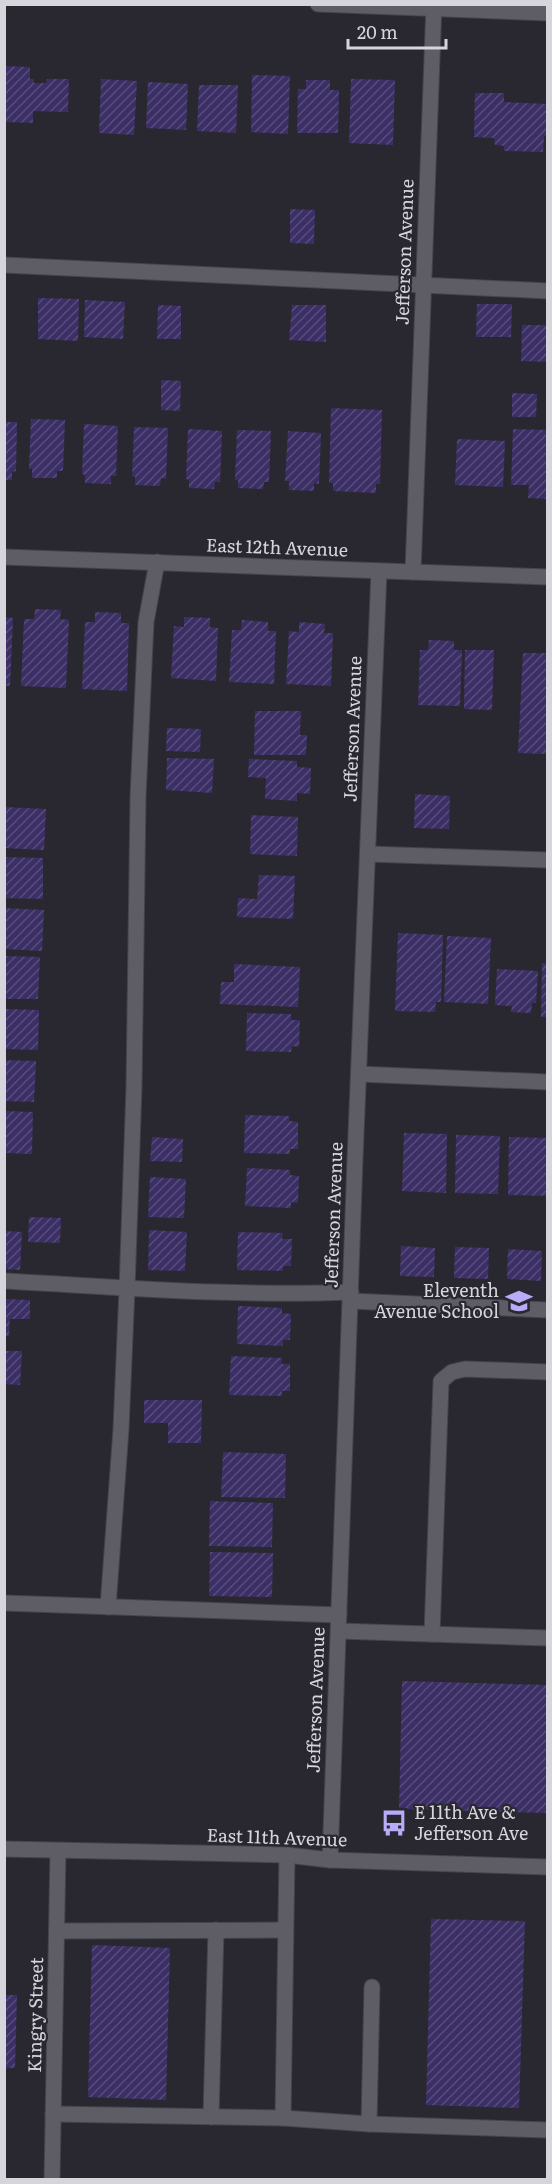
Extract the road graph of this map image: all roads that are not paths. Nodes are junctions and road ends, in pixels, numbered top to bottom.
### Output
1 (318, 4) edge
2 (434, 7) edge
3 (548, 13) edge
4 (4, 265) edge
5 (424, 287) junction
6 (548, 291) edge
7 (4, 557) edge
8 (158, 562) junction
9 (379, 571) junction
10 (413, 572) junction
11 (548, 577) edge
12 (368, 854) junction
13 (548, 860) edge
14 (359, 1074) junction
15 (548, 1082) edge
16 (4, 1281) edge
17 (127, 1289) junction
18 (351, 1296) junction
19 (548, 1310) edge
20 (548, 1372) edge
21 (4, 1603) edge
22 (108, 1607) junction
23 (339, 1615) junction
24 (339, 1631) junction
25 (432, 1634) junction
26 (548, 1638) edge
27 (4, 1849) edge
28 (58, 1851) junction
29 (287, 1855) junction
30 (330, 1860) junction
31 (548, 1867) edge
32 (57, 1930) junction
33 (216, 1930) junction
34 (285, 1930) junction
35 (372, 1987) dead end
36 (53, 2114) junction
37 (211, 2117) junction
38 (283, 2118) junction
39 (369, 2124) junction
40 (548, 2130) edge
41 (52, 2180) edge

1 - 2 street
2 - 3 street
2 - 5 street, Jefferson Avenue
4 - 5 street
5 - 6 street
5 - 10 street, Jefferson Avenue
7 - 8 street, East 12th Avenue
8 - 9 street, East 12th Avenue
8 - 17 street
9 - 10 street, East 12th Avenue
9 - 12 street, Jefferson Avenue
10 - 11 street, East 12th Avenue
12 - 13 street
12 - 14 street, Jefferson Avenue
14 - 15 street
14 - 18 street, Jefferson Avenue
16 - 17 street
17 - 18 street
17 - 22 street
18 - 19 street
18 - 23 street, Jefferson Avenue
20 - 25 street
21 - 22 street
22 - 23 street
23 - 24 street, Jefferson Avenue
24 - 25 street
24 - 30 street, Jefferson Avenue
25 - 26 street
27 - 28 street, East 11th Avenue
28 - 29 street, East 11th Avenue
28 - 32 street, Kingry Street
29 - 30 street, East 11th Avenue
29 - 34 street
30 - 31 street, East 11th Avenue
32 - 33 street
32 - 36 street, Kingry Street
33 - 34 street
33 - 37 street
34 - 38 street
35 - 39 street
36 - 37 street
36 - 41 street, Kingry Street
37 - 38 street
38 - 39 street
39 - 40 street

